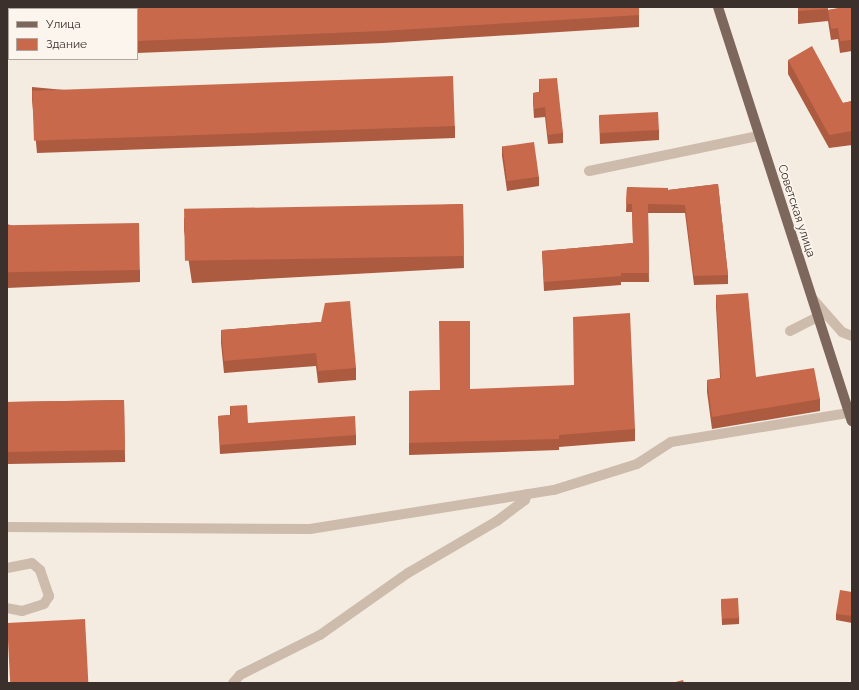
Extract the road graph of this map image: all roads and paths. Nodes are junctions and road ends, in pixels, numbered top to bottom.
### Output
1 (718, 7) edge
2 (758, 136) junction
3 (589, 171) dead end
4 (809, 294) junction
5 (817, 317) junction
6 (790, 331) dead end
7 (852, 336) edge
8 (850, 417) edge
9 (527, 494) junction
10 (7, 527) edge
11 (7, 568) edge
12 (7, 608) edge
13 (233, 683) edge

1 - 2 main road, Советская улица
2 - 3 street
2 - 4 main road, Советская улица
4 - 5 main road, Советская улица
4 - 7 street
5 - 6 street
5 - 8 main road, Советская улица
8 - 9 street
9 - 10 street
9 - 13 street
11 - 12 street

